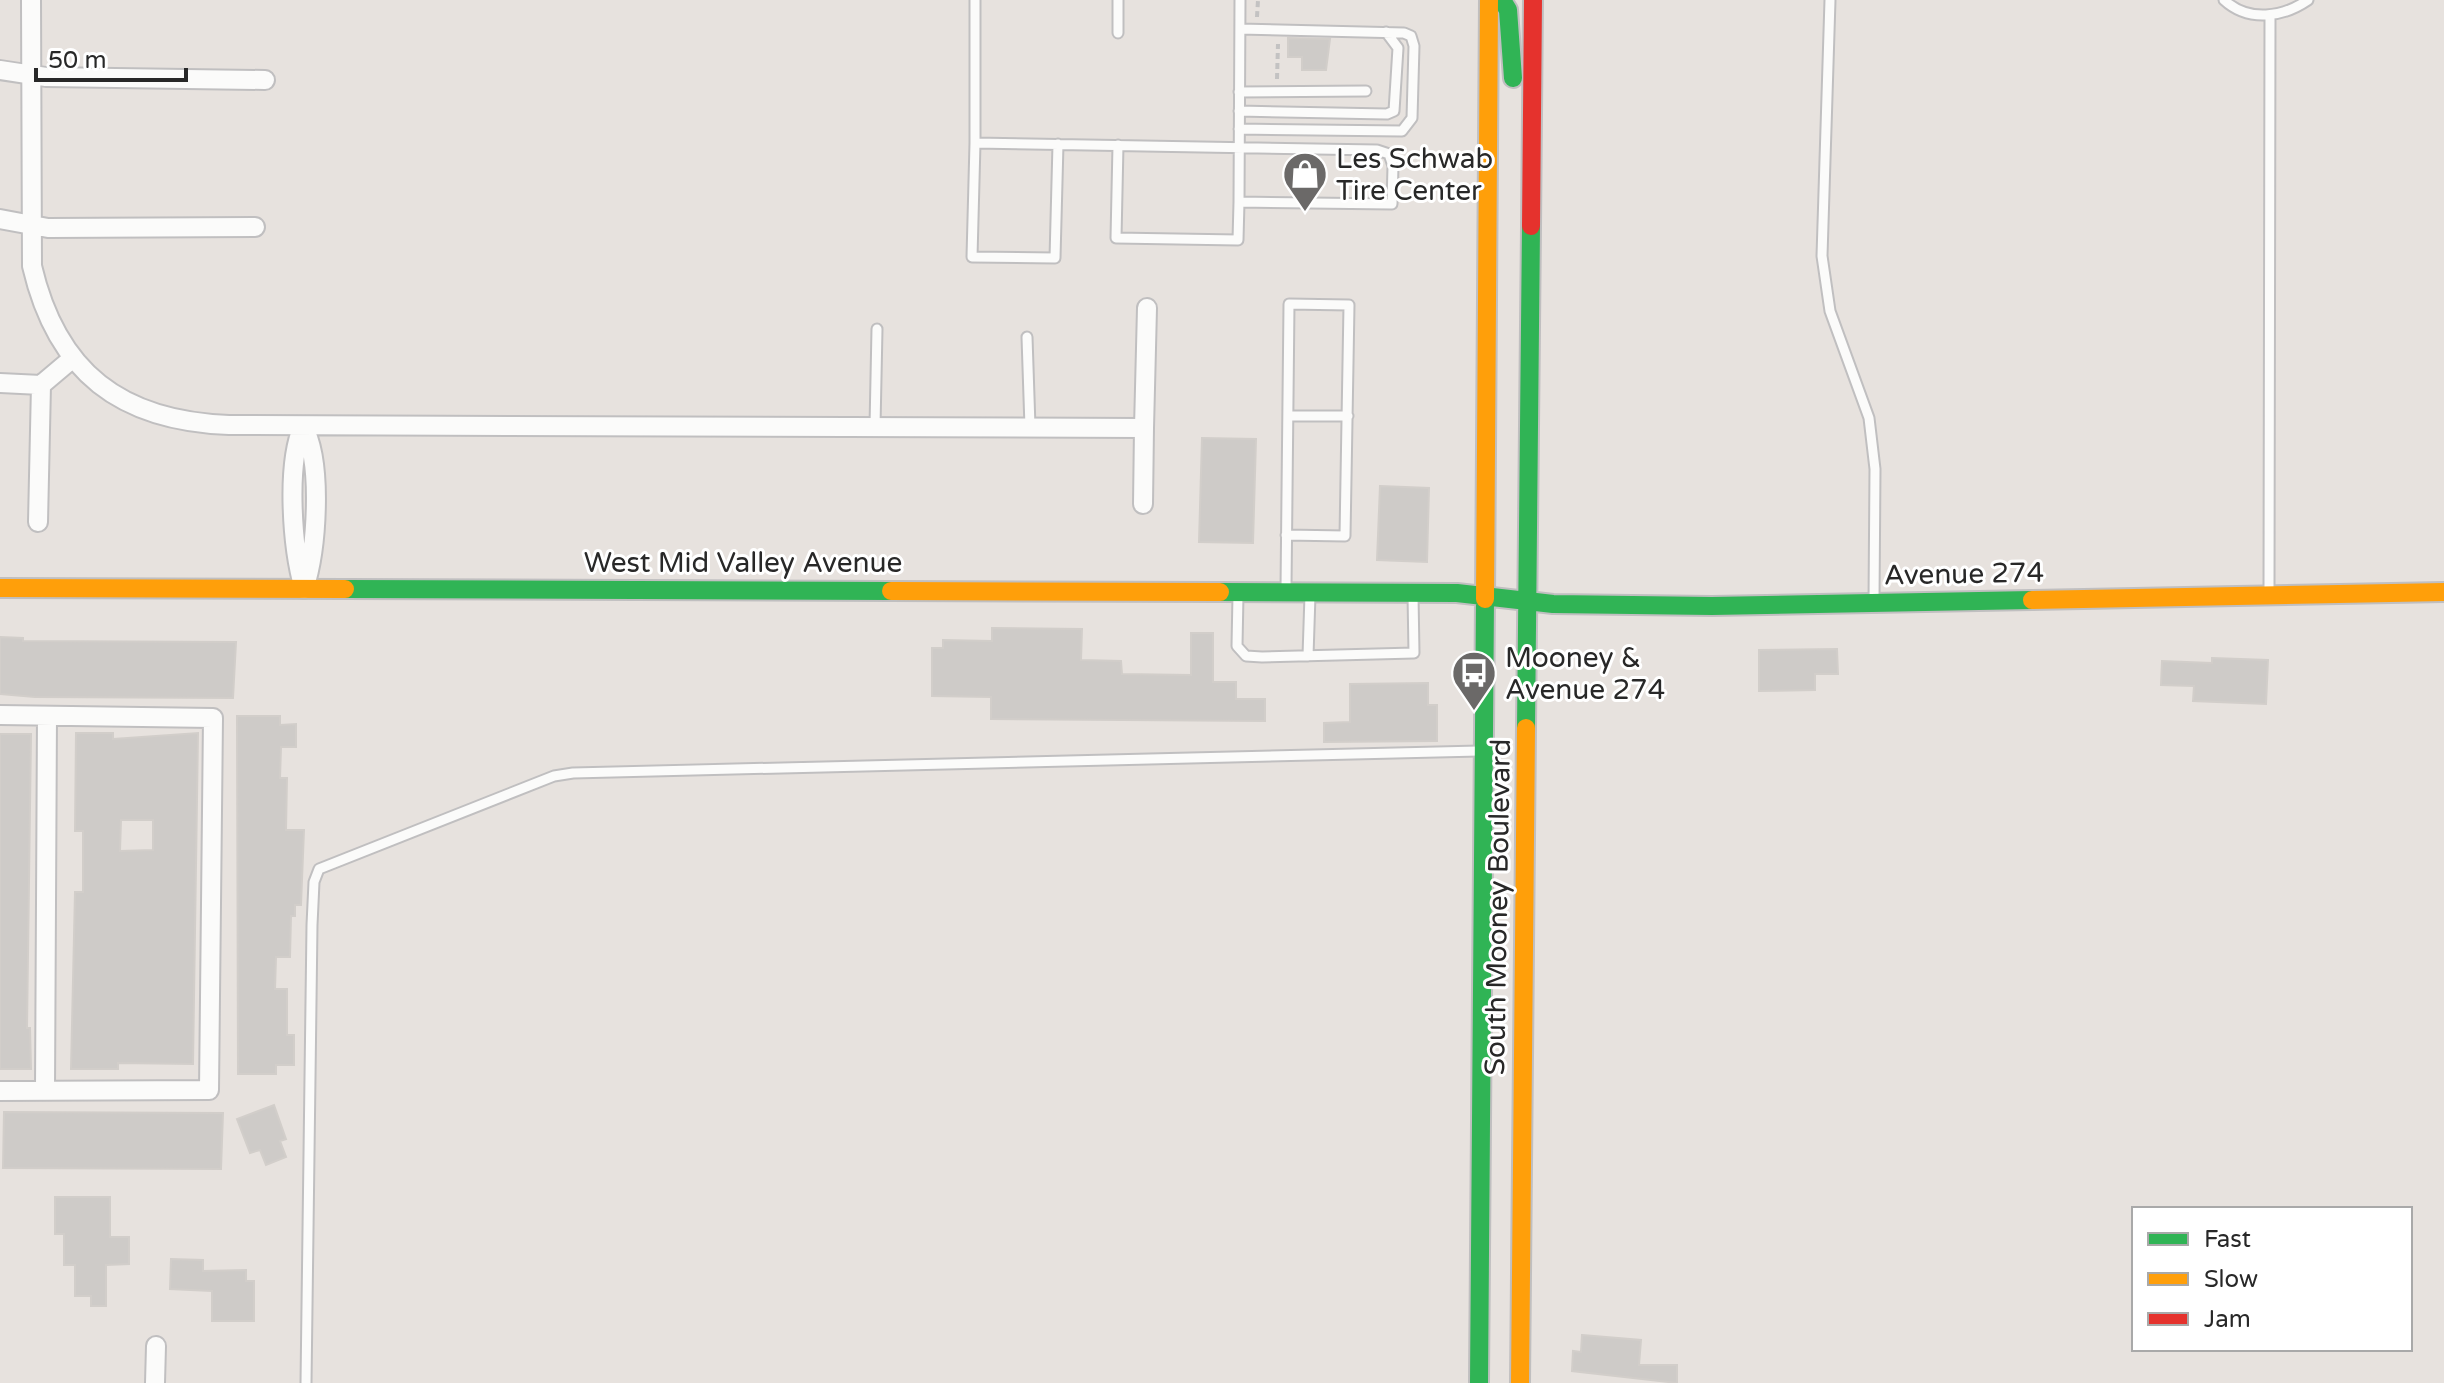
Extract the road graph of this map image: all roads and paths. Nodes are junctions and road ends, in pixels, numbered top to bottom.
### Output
1 (31, 0) edge
2 (975, 0) edge
3 (1118, 0) edge
4 (1240, 0) edge
5 (1258, 0) edge
6 (1489, 0) edge
7 (1502, 0) edge
8 (1533, 0) edge
9 (1830, 0) edge
10 (2224, 0) edge
11 (2308, 0) edge
12 (2270, 16) junction
13 (1240, 29) junction
14 (1257, 30) junction
15 (1386, 32) junction
16 (1118, 33) dead end
17 (0, 70) edge
18 (31, 74) junction
19 (265, 80) dead end
20 (1276, 91) junction
21 (1366, 91) dead end
22 (1239, 92) junction
23 (1239, 111) junction
24 (1239, 129) junction
25 (975, 143) junction
26 (1058, 144) junction
27 (1118, 145) junction
28 (1239, 147) junction
29 (1239, 202) junction
30 (0, 219) edge
31 (31, 224) junction
32 (255, 227) dead end
33 (1530, 282) junction
34 (1147, 308) dead end
35 (877, 329) dead end
36 (1027, 337) dead end
37 (73, 358) junction
38 (0, 383) edge
39 (41, 385) junction
40 (1288, 416) junction
41 (1348, 416) junction
42 (303, 426) junction
43 (875, 426) junction
44 (1030, 427) junction
45 (1144, 428) junction
46 (1143, 504) dead end
47 (38, 522) dead end
48 (1286, 535) junction
49 (0, 588) edge
50 (304, 589) junction
51 (1238, 592) junction
52 (1286, 592) junction
53 (1310, 592) junction
54 (2444, 592) edge
55 (1413, 593) junction
56 (2269, 595) junction
57 (1485, 596) junction
58 (1527, 602) junction
59 (1874, 603) junction
60 (1308, 656) junction
61 (0, 715) edge
62 (47, 716) junction
63 (1482, 751) junction
64 (45, 1090) junction
65 (0, 1091) edge
66 (156, 1346) dead end
67 (155, 1383) edge
68 (306, 1383) edge
69 (1479, 1383) edge
70 (1520, 1383) edge

1 - 18 street
2 - 25 lane
3 - 16 lane
4 - 13 lane
5 - 14 path
6 - 57 main road, South Mooney Boulevard
7 - 33 main road
8 - 33 main road, South Mooney Boulevard
9 - 59 lane
10 - 12 lane
11 - 12 lane
12 - 56 lane
13 - 14 lane
13 - 22 lane
14 - 15 lane
14 - 20 path
15 - 23 lane
15 - 24 lane
17 - 18 street
18 - 19 street
18 - 31 street
20 - 21 lane
20 - 22 lane
22 - 23 lane
23 - 24 lane
24 - 28 lane
25 - 26 lane
25 - 26 lane
26 - 27 lane
27 - 28 lane
27 - 29 lane
28 - 29 lane
28 - 29 lane
30 - 31 street
31 - 32 street
31 - 37 street
33 - 58 main road, South Mooney Boulevard
34 - 45 street
35 - 43 lane
36 - 44 lane
37 - 39 street
37 - 42 street
38 - 39 street
39 - 47 street
40 - 41 lane
40 - 41 lane
40 - 48 lane
41 - 48 lane
42 - 43 street
42 - 50 street
43 - 44 street
44 - 45 street
45 - 46 street
48 - 52 lane
49 - 50 main road, West Mid Valley Avenue
50 - 51 main road, West Mid Valley Avenue
51 - 52 main road, West Mid Valley Avenue
51 - 60 lane
52 - 53 main road, West Mid Valley Avenue
53 - 55 main road, West Mid Valley Avenue
53 - 60 lane
54 - 56 main road, Avenue 274
55 - 57 main road, West Mid Valley Avenue
55 - 60 lane
56 - 59 main road, Avenue 274
57 - 58 main road, Avenue 274
57 - 63 main road, South Mooney Boulevard
58 - 59 main road, Avenue 274
58 - 70 main road, South Mooney Boulevard
61 - 62 street
62 - 64 street
62 - 64 street
63 - 68 lane
63 - 69 main road, South Mooney Boulevard
64 - 65 street
66 - 67 street

